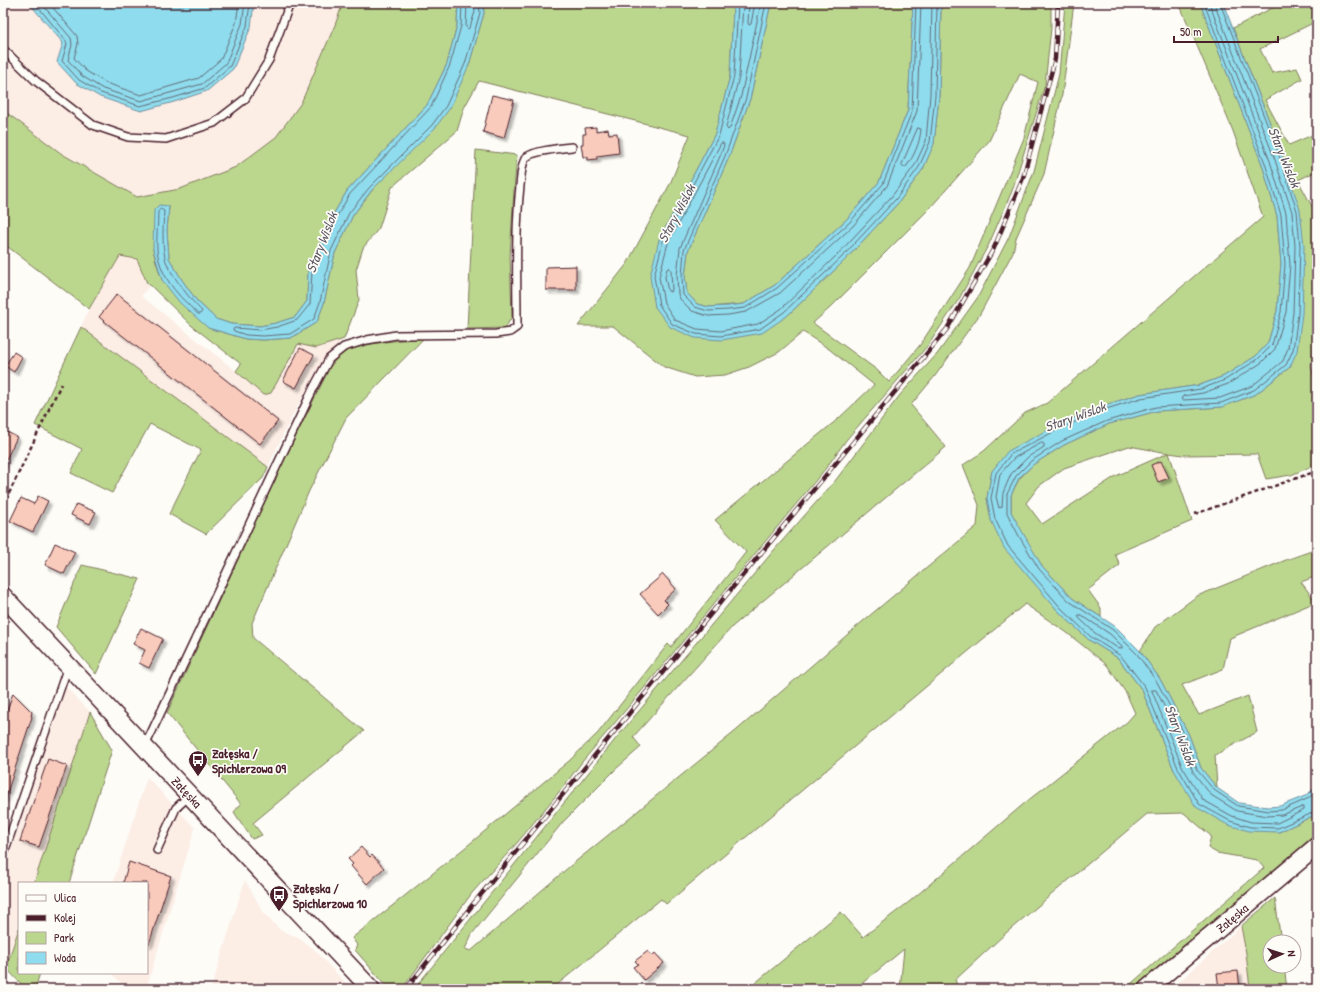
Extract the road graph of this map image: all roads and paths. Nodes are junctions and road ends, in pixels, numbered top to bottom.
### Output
1 (290, 3) edge
2 (3, 49) edge
3 (572, 147) dead end
4 (61, 384) dead end
5 (1317, 471) edge
6 (3, 506) edge
7 (1195, 514) dead end
8 (3, 596) edge
9 (68, 666) junction
10 (145, 746) junction
11 (190, 795) junction
12 (1317, 846) edge
13 (157, 850) dead end
14 (3, 856) edge
15 (371, 989) edge
16 (1147, 989) edge

1 - 2 lane
3 - 10 lane
4 - 6 path
5 - 7 path
8 - 9 street, Załęska
9 - 10 street, Załęska
9 - 14 lane
10 - 11 street, Załęska
11 - 13 lane
11 - 15 street, Załęska
12 - 16 street, Załęska

